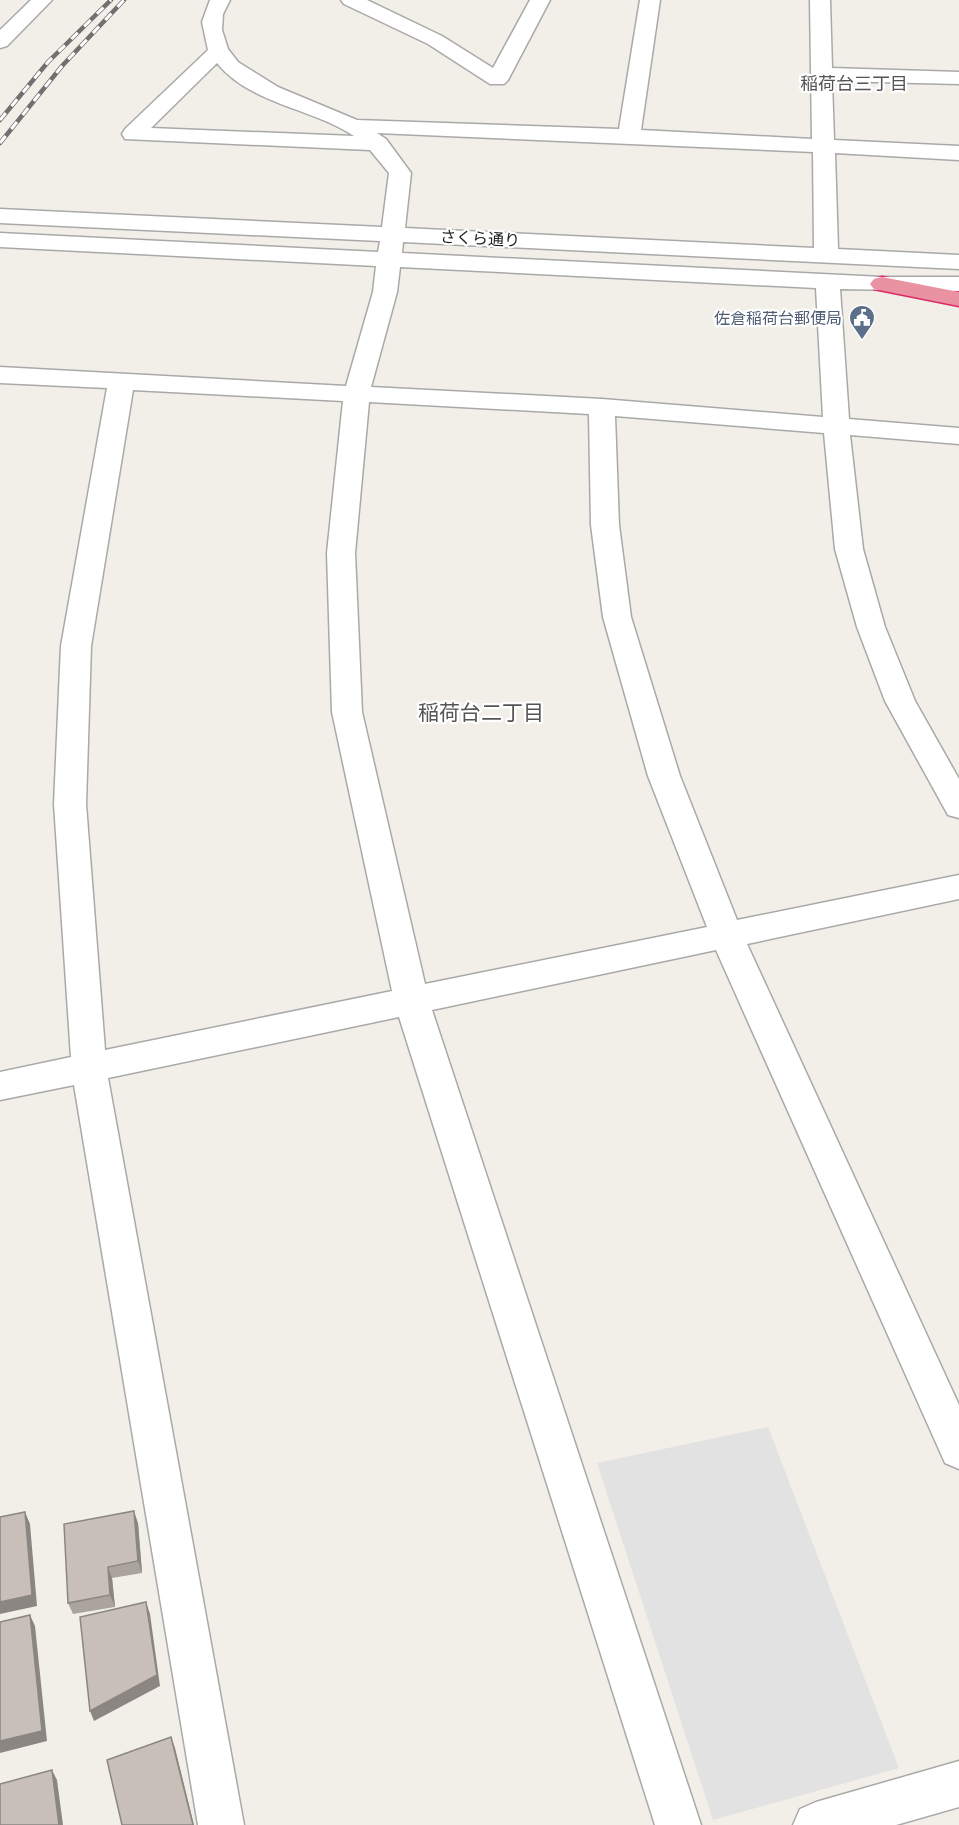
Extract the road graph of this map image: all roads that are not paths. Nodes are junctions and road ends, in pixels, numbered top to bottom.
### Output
1 (42, 0) edge
2 (220, 0) edge
3 (351, 0) edge
4 (540, 0) edge
5 (650, 0) edge
6 (820, 0) edge
7 (376, 5) edge
8 (0, 13) edge
9 (26, 17) junction
10 (0, 42) edge
11 (217, 52) junction
12 (824, 74) junction
13 (959, 78) edge
14 (366, 135) junction
15 (629, 136) junction
16 (823, 146) junction
17 (959, 153) edge
18 (2, 216) edge
19 (0, 240) edge
20 (391, 247) junction
21 (826, 255) junction
22 (959, 262) edge
23 (828, 282) junction
24 (882, 284) junction
25 (959, 284) edge
26 (959, 300) edge
27 (0, 375) edge
28 (121, 383) junction
29 (357, 393) junction
30 (602, 407) junction
31 (836, 425) junction
32 (959, 435) edge
33 (959, 807) edge
34 (959, 887) edge
35 (726, 934) junction
36 (411, 999) junction
37 (89, 1068) junction
38 (0, 1086) edge
39 (959, 1450) edge
40 (959, 1784) edge
41 (221, 1825) edge
42 (678, 1825) edge
43 (816, 1825) edge

1 - 9 street
2 - 11 street
3 - 7 street
4 - 7 street
5 - 15 street
6 - 12 street
8 - 9 street
9 - 10 street
11 - 14 street
11 - 14 street
12 - 13 street
12 - 16 street
14 - 15 street
14 - 20 street
15 - 16 street
16 - 17 street
16 - 21 street
18 - 20 street, さくら通り
19 - 20 street, さくら通り
20 - 21 street, さくら通り
20 - 23 street, さくら通り
20 - 29 street
21 - 22 street, さくら通り
23 - 24 street, さくら通り
23 - 31 street
24 - 25 street, さくら通り
24 - 26 highway
27 - 28 street
28 - 29 street
28 - 37 street
29 - 30 street
29 - 36 street
30 - 31 street
30 - 35 street
31 - 32 street
31 - 33 street
34 - 35 street
35 - 36 street
35 - 39 street
36 - 37 street
36 - 42 street
37 - 38 street
37 - 41 street
40 - 43 street

